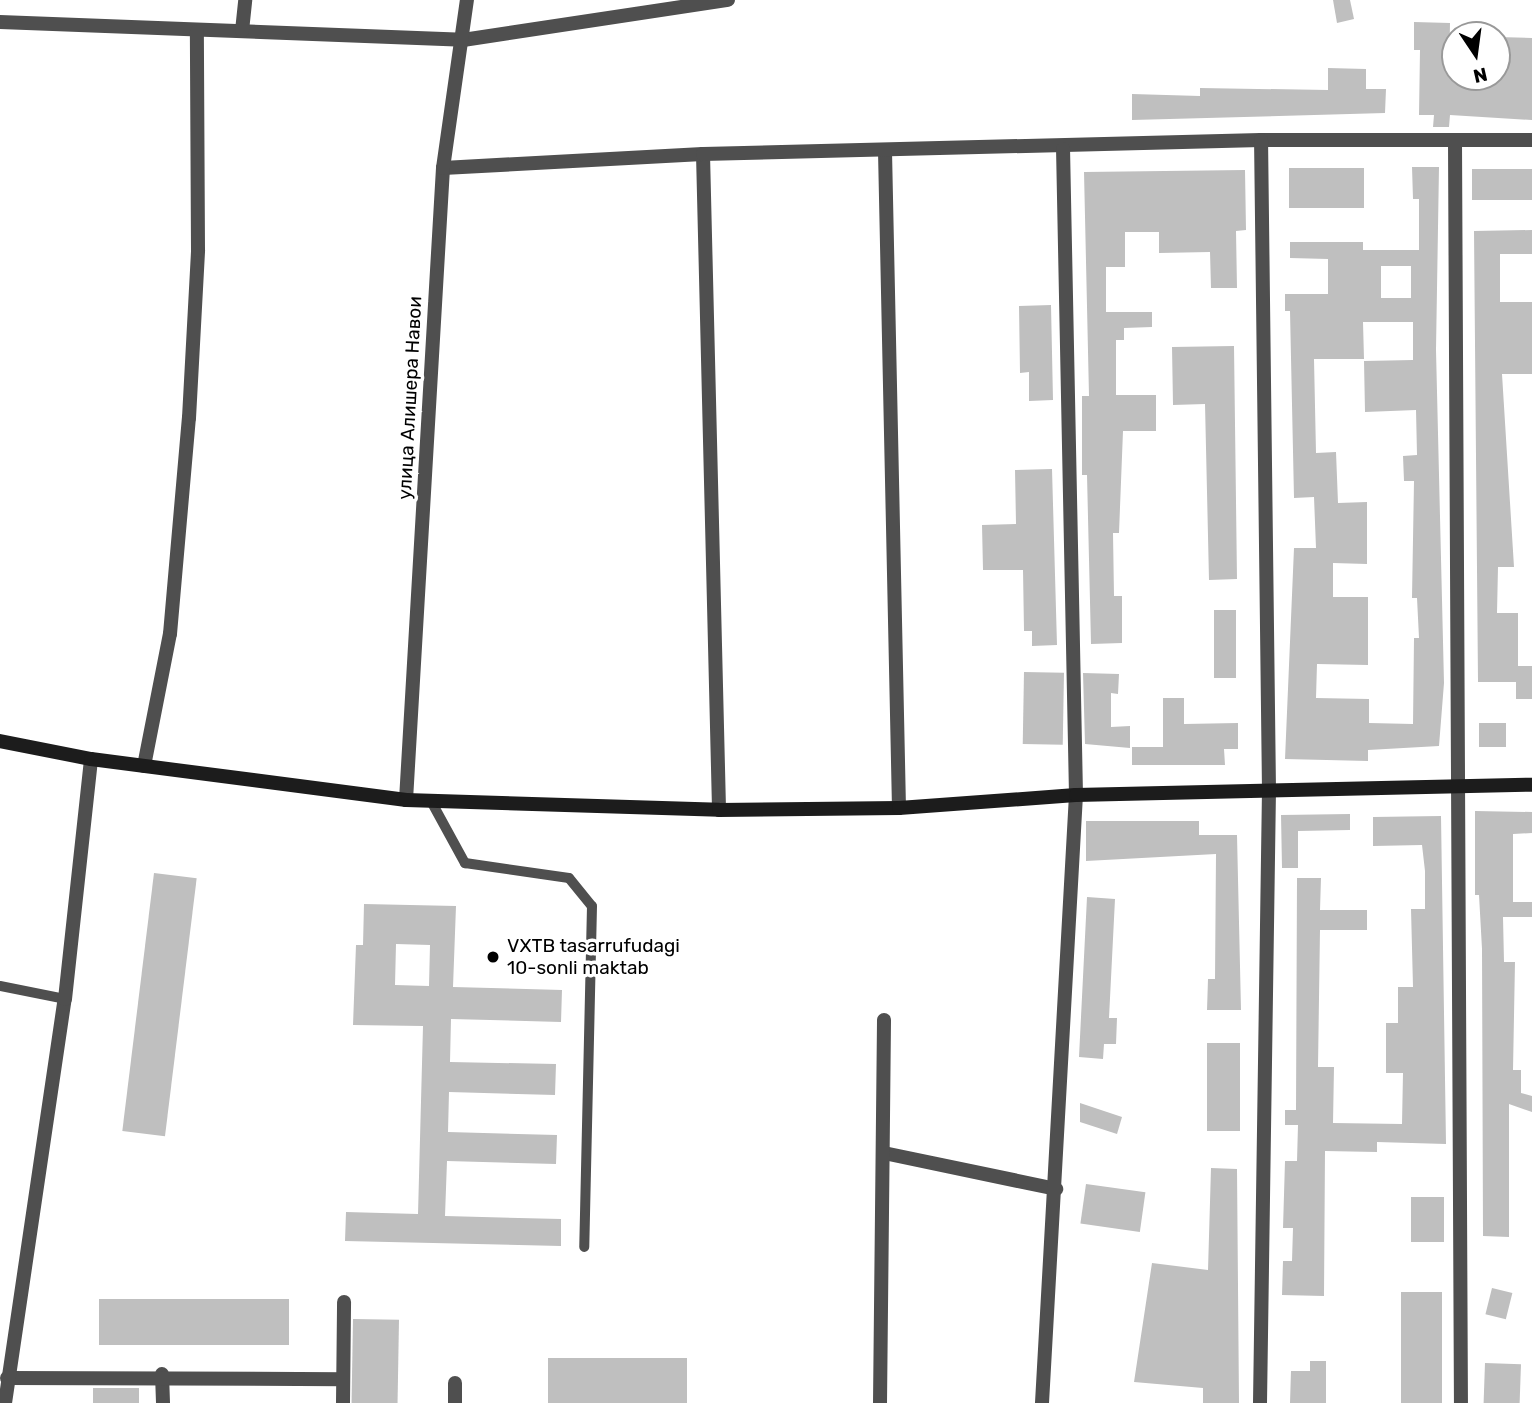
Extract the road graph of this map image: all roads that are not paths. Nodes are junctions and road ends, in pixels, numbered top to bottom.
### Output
1 (245, 0) edge
2 (467, 0) edge
3 (728, 0) edge
4 (0, 22) edge
5 (242, 31) junction
6 (197, 32) junction
7 (463, 40) junction
8 (1261, 140) junction
9 (1532, 140) edge
10 (1455, 141) junction
11 (1063, 149) junction
12 (884, 151) junction
13 (703, 154) junction
14 (443, 168) junction
15 (0, 741) edge
16 (91, 759) junction
17 (144, 766) junction
18 (1461, 785) junction
19 (1532, 785) edge
20 (1269, 791) junction
21 (1076, 794) junction
22 (406, 800) junction
23 (431, 801) junction
24 (899, 808) junction
25 (719, 810) junction
26 (0, 986) edge
27 (65, 999) junction
28 (884, 1020) dead end
29 (884, 1153) junction
30 (1056, 1189) junction
31 (584, 1247) dead end
32 (344, 1302) dead end
33 (162, 1374) junction
34 (3, 1378) edge
35 (343, 1379) junction
36 (455, 1383) dead end
37 (5, 1403) edge
38 (163, 1403) edge
39 (343, 1403) edge
40 (455, 1403) edge
41 (880, 1403) edge
42 (1042, 1403) edge
43 (1260, 1403) edge
44 (1461, 1403) edge

1 - 5 street
2 - 7 street, улица Алишера Навои
3 - 7 street
4 - 6 street
5 - 6 street
5 - 7 street
6 - 17 street
7 - 14 street, улица Алишера Навои
8 - 10 street
8 - 11 street
8 - 20 street
9 - 10 street
10 - 18 street
11 - 12 street
11 - 21 street
12 - 13 street
12 - 24 street
13 - 14 street
13 - 25 street
14 - 22 street, улица Алишера Навои
15 - 16 street
16 - 17 street
16 - 27 street
17 - 22 street
18 - 19 street
18 - 20 street
18 - 44 street
20 - 21 street
20 - 43 street
21 - 24 street
21 - 30 street
22 - 23 street
23 - 25 street
23 - 31 lane
24 - 25 street
26 - 27 lane
27 - 34 street
28 - 29 street
29 - 30 street
29 - 41 street
30 - 42 street
32 - 35 street
33 - 34 street
33 - 35 street
33 - 38 street
34 - 37 street
35 - 39 street
36 - 40 street

